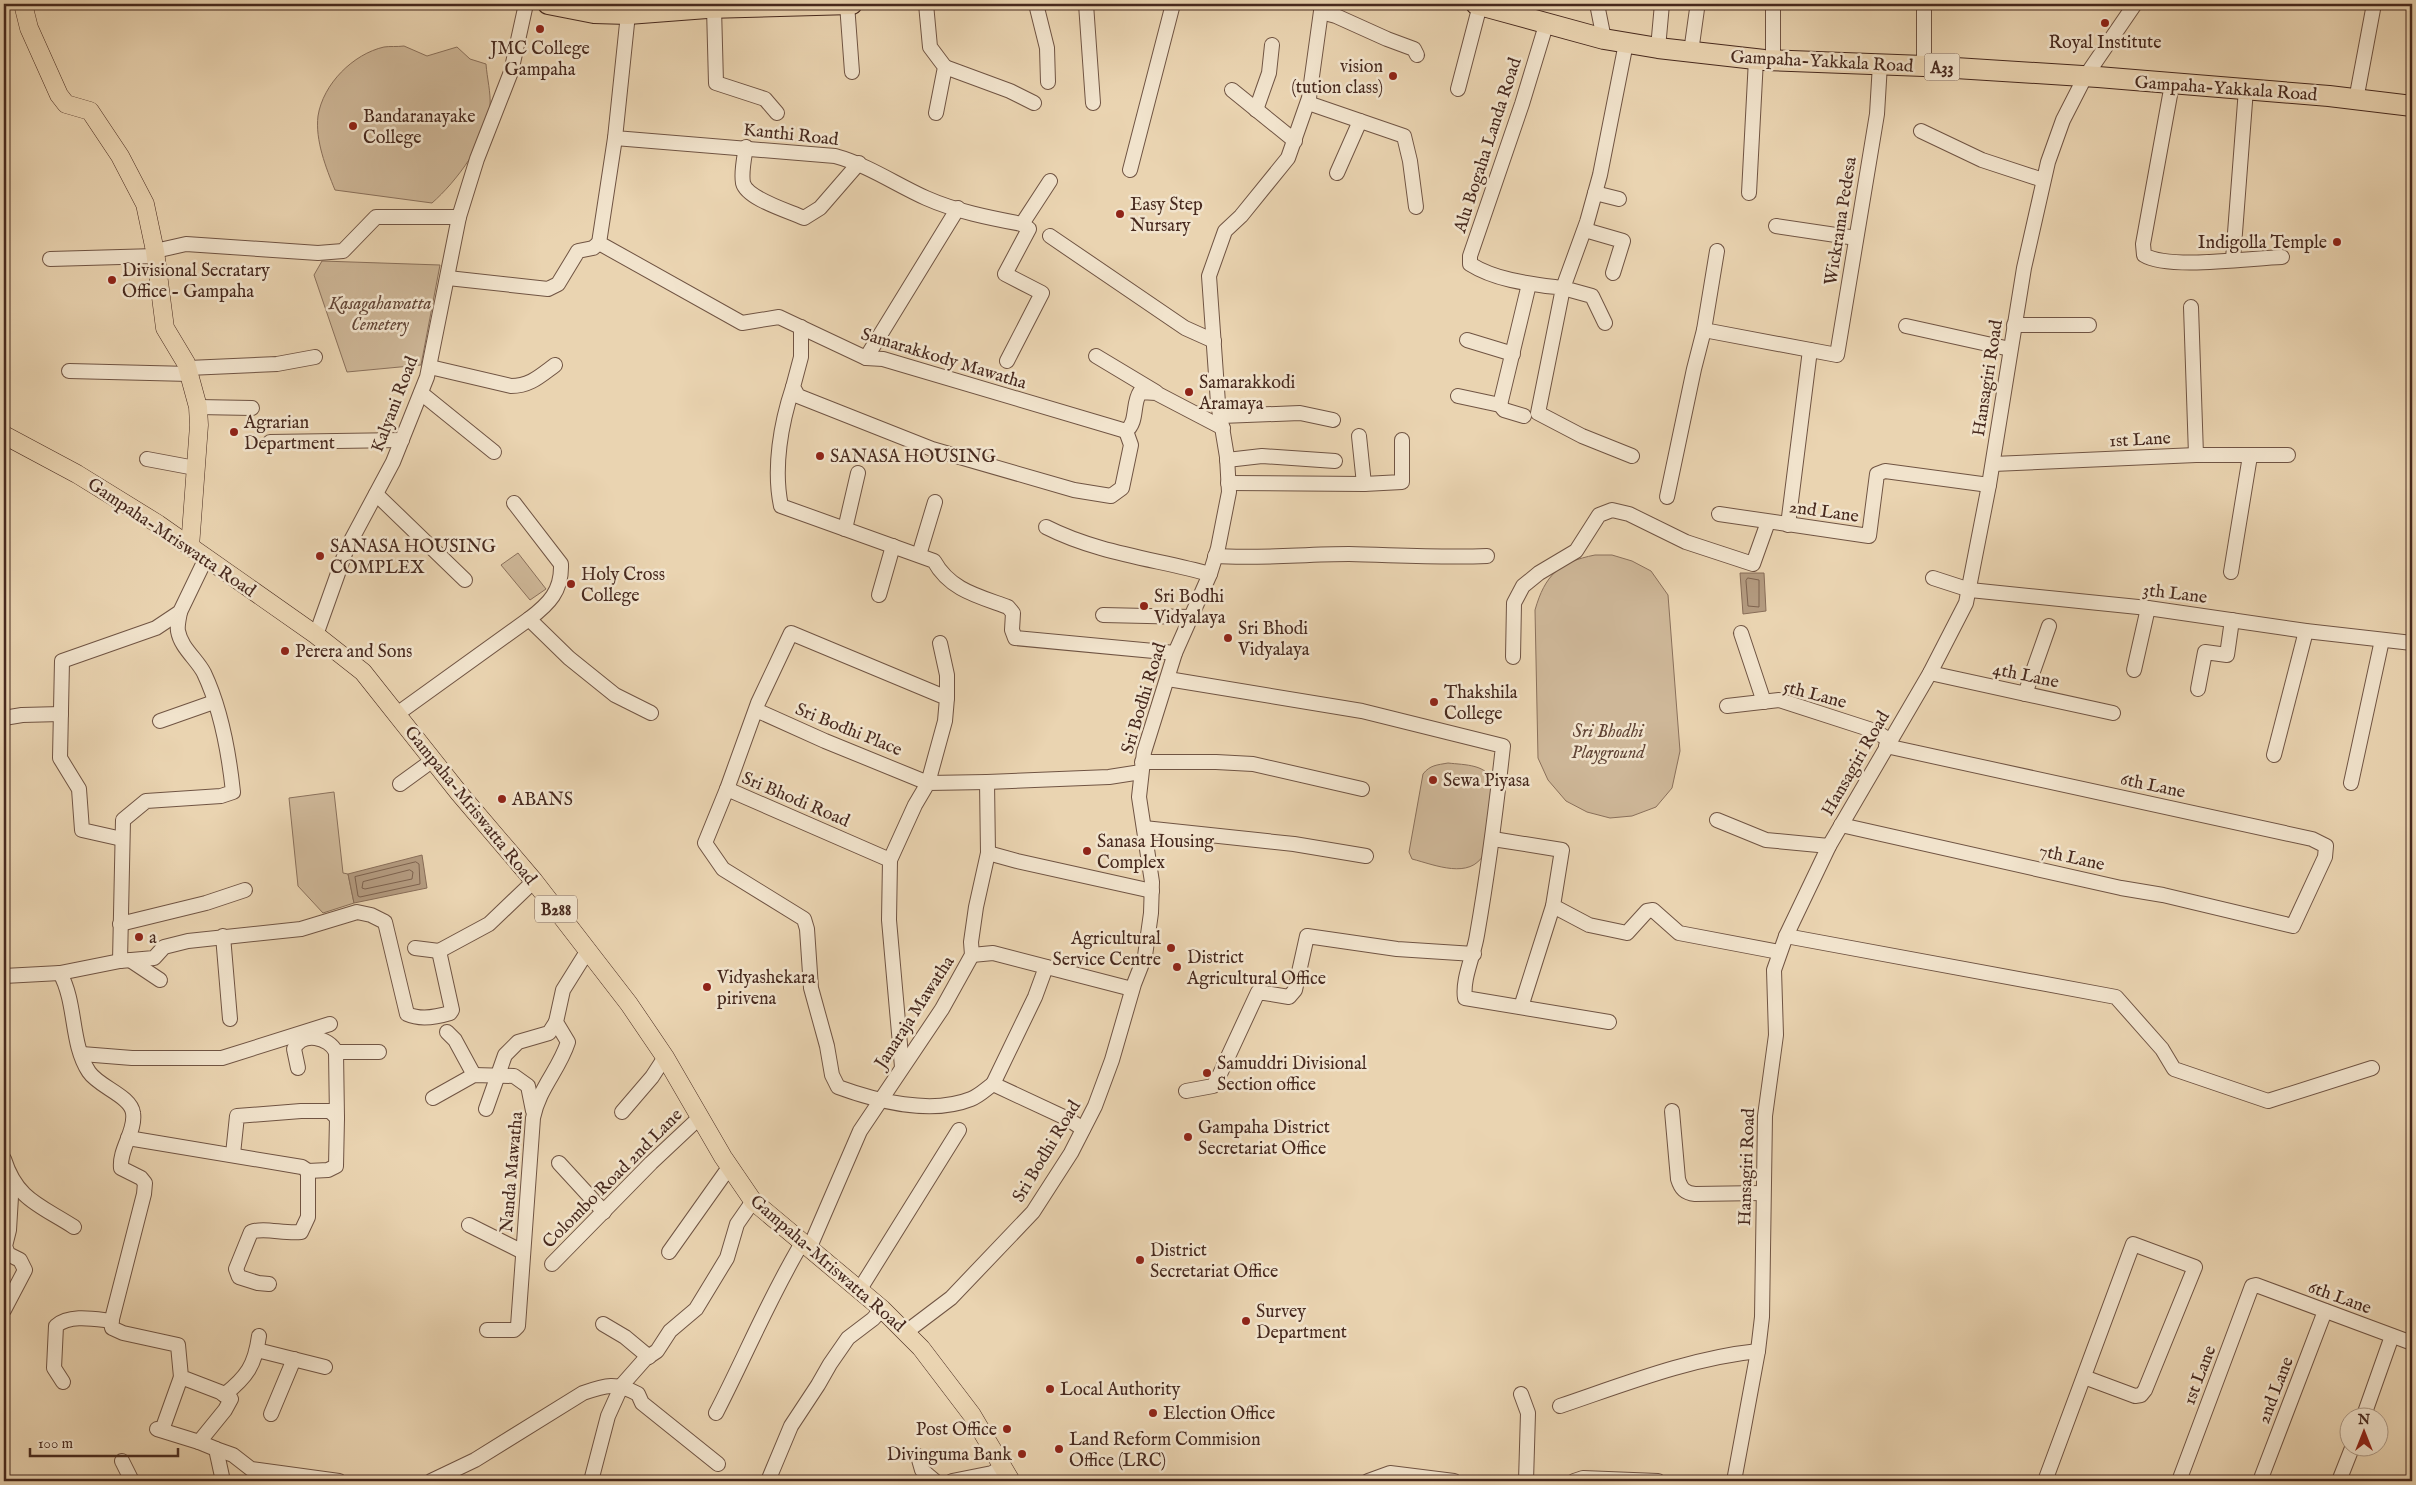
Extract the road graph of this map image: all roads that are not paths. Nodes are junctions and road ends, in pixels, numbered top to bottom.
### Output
1 (23, 4) edge
2 (526, 4) edge
3 (548, 4) edge
4 (830, 4) edge
5 (847, 4) edge
6 (852, 4) edge
7 (926, 4) edge
8 (1036, 4) edge
9 (1086, 4) edge
10 (1172, 4) edge
11 (1597, 4) edge
12 (1662, 4) edge
13 (1773, 4) edge
14 (1924, 4) edge
15 (2135, 4) edge
16 (2374, 4) edge
17 (1483, 5) edge
18 (704, 7) edge
19 (1322, 8) edge
20 (1697, 9) dead end
21 (628, 14) junction
22 (1546, 24) junction
23 (1604, 39) junction
24 (1626, 44) junction
25 (1272, 45) dead end
26 (1658, 48) junction
27 (1691, 52) junction
28 (1417, 55) dead end
29 (1765, 60) junction
30 (1880, 64) junction
31 (1924, 66) junction
32 (945, 67) junction
33 (852, 72) dead end
34 (2085, 77) junction
35 (1048, 82) dead end
36 (2172, 84) junction
37 (1458, 88) dead end
38 (2246, 89) junction
39 (1232, 90) dead end
40 (2356, 100) junction
41 (1308, 102) junction
42 (1034, 103) dead end
43 (1094, 103) dead end
44 (2412, 106) edge
45 (1256, 110) junction
46 (777, 113) dead end
47 (936, 113) dead end
48 (1360, 121) junction
49 (1920, 131) dead end
50 (616, 138) junction
51 (1295, 141) junction
52 (746, 147) junction
53 (859, 163) junction
54 (1130, 170) dead end
55 (1337, 173) dead end
56 (2042, 180) junction
57 (1050, 181) dead end
58 (1595, 193) junction
59 (1749, 193) dead end
60 (1618, 199) dead end
61 (1416, 207) dead end
62 (958, 208) junction
63 (459, 217) junction
64 (1022, 224) junction
65 (1776, 226) dead end
66 (1584, 230) junction
67 (1050, 236) dead end
68 (1856, 238) junction
69 (599, 243) junction
70 (1717, 251) dead end
71 (155, 253) junction
72 (2282, 257) dead end
73 (50, 259) dead end
74 (2233, 259) junction
75 (1613, 273) dead end
76 (448, 278) junction
77 (1529, 284) junction
78 (1563, 288) junction
79 (2192, 307) dead end
80 (1604, 323) dead end
81 (2089, 325) dead end
82 (1906, 326) dead end
83 (2014, 326) junction
84 (801, 327) junction
85 (1704, 330) junction
86 (1467, 340) dead end
87 (1214, 341) junction
88 (2010, 348) junction
89 (1810, 350) junction
90 (1513, 354) junction
91 (1096, 356) dead end
92 (315, 357) dead end
93 (866, 358) junction
94 (1007, 361) dead end
95 (555, 365) dead end
96 (430, 367) junction
97 (69, 371) dead end
98 (189, 371) junction
99 (793, 387) junction
100 (421, 393) junction
101 (1156, 393) junction
102 (1458, 396) dead end
103 (1500, 405) junction
104 (198, 407) junction
105 (252, 408) dead end
106 (1524, 416) dead end
107 (1333, 420) dead end
108 (1222, 422) junction
109 (1126, 431) junction
110 (4, 435) edge
111 (1359, 436) dead end
112 (402, 440) junction
113 (1402, 440) dead end
114 (270, 442) dead end
115 (494, 452) dead end
116 (2196, 455) junction
117 (2288, 455) dead end
118 (1632, 456) dead end
119 (2250, 456) junction
120 (147, 459) dead end
121 (1227, 460) junction
122 (1335, 461) dead end
123 (1993, 464) junction
124 (195, 468) junction
125 (858, 473) dead end
126 (1228, 483) junction
127 (1364, 484) junction
128 (1990, 484) junction
129 (376, 494) junction
130 (1667, 496) dead end
131 (935, 502) dead end
132 (514, 503) dead end
133 (1719, 514) dead end
134 (1768, 522) junction
135 (1788, 524) junction
136 (1046, 527) dead end
137 (846, 529) junction
138 (893, 546) junction
139 (190, 547) junction
140 (919, 555) junction
141 (1215, 556) junction
142 (1487, 556) dead end
143 (206, 558) junction
144 (2231, 572) dead end
145 (1210, 574) junction
146 (1933, 578) dead end
147 (465, 580) dead end
148 (1970, 590) junction
149 (879, 595) dead end
150 (2148, 608) junction
151 (180, 612) junction
152 (1103, 615) dead end
153 (1191, 617) junction
154 (529, 619) junction
155 (2232, 620) junction
156 (2049, 626) dead end
157 (2306, 631) junction
158 (1741, 633) dead end
159 (316, 636) junction
160 (2379, 640) junction
161 (940, 643) dead end
162 (2412, 644) edge
163 (1175, 653) junction
164 (1513, 657) dead end
165 (2134, 670) dead end
166 (1930, 672) junction
167 (1168, 679) junction
168 (2198, 689) dead end
169 (2025, 694) junction
170 (947, 698) junction
171 (214, 702) junction
172 (1764, 702) junction
173 (1728, 706) dead end
174 (756, 710) junction
175 (651, 713) dead end
176 (2113, 713) dead end
177 (61, 714) junction
178 (397, 714) junction
179 (4, 718) edge
180 (160, 721) dead end
181 (1888, 743) junction
182 (2274, 755) dead end
183 (433, 760) junction
184 (1142, 767) junction
185 (987, 782) junction
186 (928, 783) junction
187 (2351, 783) dead end
188 (400, 784) dead end
189 (1362, 789) dead end
190 (727, 790) junction
191 (1717, 820) dead end
192 (1842, 825) junction
193 (1144, 828) junction
194 (122, 839) junction
195 (1493, 839) junction
196 (1829, 846) junction
197 (988, 853) junction
198 (1366, 856) dead end
199 (890, 860) junction
200 (534, 881) junction
201 (245, 890) dead end
202 (1152, 891) junction
203 (1553, 906) junction
204 (120, 924) junction
205 (2293, 926) joint
206 (222, 936) junction
207 (1786, 936) junction
208 (415, 948) dead end
209 (588, 950) junction
210 (439, 952) junction
211 (1779, 952) junction
212 (1474, 954) junction
213 (972, 955) junction
214 (125, 961) junction
215 (1046, 967) junction
216 (60, 974) junction
217 (4, 980) edge
218 (160, 980) dead end
219 (1132, 989) junction
220 (1521, 1008) junction
221 (230, 1019) dead end
222 (556, 1022) junction
223 (1609, 1022) dead end
224 (330, 1024) dead end
225 (447, 1032) dead end
226 (336, 1052) junction
227 (379, 1052) dead end
228 (82, 1054) junction
229 (665, 1057) junction
230 (902, 1067) junction
231 (298, 1068) dead end
232 (2372, 1068) dead end
233 (474, 1075) junction
234 (498, 1076) junction
235 (993, 1084) junction
236 (1186, 1091) dead end
237 (433, 1098) dead end
238 (880, 1100) junction
239 (486, 1109) dead end
240 (1672, 1111) dead end
241 (622, 1112) dead end
242 (533, 1114) junction
243 (336, 1118) junction
244 (699, 1118) junction
245 (1083, 1129) junction
246 (960, 1130) dead end
247 (128, 1138) junction
248 (233, 1154) junction
249 (4, 1159) edge
250 (559, 1163) dead end
251 (730, 1166) junction
252 (308, 1171) junction
253 (12, 1180) junction
254 (1762, 1193) junction
255 (753, 1201) junction
256 (604, 1212) junction
257 (469, 1226) dead end
258 (74, 1227) dead end
259 (6, 1230) edge
260 (805, 1246) junction
261 (523, 1252) junction
262 (670, 1252) dead end
263 (552, 1264) dead end
264 (269, 1284) dead end
265 (2256, 1285) joint
266 (860, 1289) junction
267 (882, 1309) junction
268 (4, 1310) edge
269 (2325, 1312) junction
270 (112, 1321) junction
271 (604, 1324) dead end
272 (487, 1330) dead end
273 (906, 1332) junction
274 (2392, 1336) junction
275 (2412, 1343) edge
276 (1758, 1351) junction
277 (649, 1357) junction
278 (294, 1359) junction
279 (325, 1367) dead end
280 (181, 1377) junction
281 (2084, 1377) junction
282 (63, 1382) dead end
283 (622, 1385) junction
284 (1521, 1394) dead end
285 (224, 1395) junction
286 (1560, 1406) dead end
287 (2367, 1408) edge
288 (716, 1413) dead end
289 (271, 1414) dead end
290 (199, 1442) junction
291 (216, 1449) junction
292 (918, 1456) dead end
293 (2348, 1458) edge
294 (122, 1461) dead end
295 (718, 1464) dead end
296 (1007, 1474) edge
297 (132, 1481) edge
298 (223, 1481) edge
299 (339, 1481) edge
300 (432, 1481) edge
301 (591, 1481) edge
302 (768, 1481) edge
303 (935, 1481) edge
304 (952, 1481) edge
305 (1368, 1481) edge
306 (1454, 1481) edge
307 (1526, 1481) edge
308 (1574, 1481) edge
309 (1658, 1481) edge
310 (1734, 1481) edge
311 (2045, 1481) edge
312 (2179, 1481) edge
313 (2260, 1481) edge
314 (2339, 1481) edge

1 - 71 main road
2 - 63 street, Kalyani Road
3 - 21 highway
4 - 5 highway
4 - 18 highway
5 - 6 highway
5 - 33 street
7 - 32 street
8 - 35 street
9 - 43 street
10 - 54 street
11 - 23 street
12 - 26 street
13 - 29 street
14 - 31 street
15 - 34 street, Hansagiri Road
16 - 40 street
17 - 22 highway, Gampaha-Yakkala Road / A33
17 - 37 street
18 - 21 highway
18 - 46 street
19 - 28 street
19 - 41 street, Sri Bodhi Road
20 - 27 street
21 - 50 street
22 - 23 highway, Gampaha-Yakkala Road / A33
22 - 77 street, Alu Bogaha Landa Road
23 - 24 highway, Gampaha-Yakkala Road / A33
24 - 26 highway, Gampaha-Yakkala Road / A33
24 - 58 street
25 - 45 street
26 - 27 highway, Gampaha-Yakkala Road / A33
27 - 29 highway, Gampaha-Yakkala Road / A33
29 - 30 highway, Gampaha-Yakkala Road / A33
29 - 59 street
30 - 31 highway, Gampaha-Yakkala Road / A33
30 - 68 street, Wickrama Pedesa
31 - 34 highway, Gampaha-Yakkala Road / A33
32 - 42 street
32 - 47 street
34 - 36 highway, Gampaha-Yakkala Road / A33
34 - 56 street, Hansagiri Road
36 - 38 highway, Gampaha-Yakkala Road / A33
36 - 74 street
38 - 40 highway, Gampaha-Yakkala Road / A33
38 - 74 street
39 - 45 street
40 - 44 highway, Gampaha-Yakkala Road / A33
41 - 48 street
41 - 51 street, Sri Bodhi Road
45 - 51 street
48 - 55 street
48 - 61 street
49 - 56 street
50 - 52 street, Kanthi Road
50 - 69 street
51 - 87 street, Sri Bodhi Road
52 - 53 street, Kanthi Road
52 - 53 street
53 - 62 street, Kanthi Road
56 - 83 street, Hansagiri Road
57 - 64 street
58 - 60 street
58 - 66 street
62 - 64 street, Kanthi Road
62 - 93 street
63 - 71 street
63 - 76 street, Kalyani Road
64 - 94 street
65 - 68 street
66 - 75 street
66 - 78 street
67 - 87 street
68 - 89 street, Wickrama Pedesa
69 - 76 street
69 - 84 street, Samarakkody Mawatha
70 - 85 street
71 - 73 street
71 - 98 main road
72 - 74 street
76 - 96 street, Kalyani Road
77 - 78 street
77 - 90 street
78 - 80 street
78 - 118 street
79 - 116 street
81 - 83 street
82 - 88 street
83 - 88 street, Hansagiri Road
84 - 93 street, Samarakkody Mawatha
84 - 99 street
85 - 89 street
85 - 130 street
86 - 90 street
87 - 108 street, Sri Bodhi Road
88 - 123 street, Hansagiri Road
89 - 135 street
90 - 103 street
91 - 101 street
92 - 98 street
93 - 109 street, Samarakkody Mawatha
95 - 96 street
96 - 100 street, Kalyani Road
97 - 98 street
98 - 104 main road
99 - 109 street
99 - 137 street
100 - 112 street, Kalyani Road
100 - 115 street
101 - 108 street
101 - 109 street
102 - 103 street
103 - 106 street
104 - 105 street
104 - 124 main road
107 - 108 street
108 - 121 street, Sri Bodhi Road
110 - 139 main road, Gampaha-Mriswatta Road / B288
111 - 127 street
112 - 114 street
112 - 129 street, Kalyani Road
113 - 127 street
116 - 119 street, 1st Lane
116 - 123 street, 1st Lane
117 - 119 street, 1st Lane
119 - 144 street
120 - 124 street
121 - 122 street
121 - 126 street, Sri Bodhi Road
123 - 128 street, Hansagiri Road
124 - 139 main road
125 - 137 street
126 - 127 street
126 - 141 street, Sri Bodhi Road
128 - 135 street, 2nd Lane
128 - 148 street, Hansagiri Road
129 - 147 street
129 - 159 street, Kalyani Road
131 - 140 street
132 - 154 street
133 - 134 street, 2nd Lane
134 - 135 street, 2nd Lane
134 - 164 street
136 - 145 street
137 - 138 street
138 - 140 street
138 - 149 street
139 - 143 main road, Gampaha-Mriswatta Road / B288
140 - 163 street
141 - 142 street
141 - 145 street, Sri Bodhi Road
143 - 151 street
143 - 159 main road, Gampaha-Mriswatta Road / B288
145 - 153 street, Sri Bodhi Road
146 - 148 street, 3th Lane
148 - 150 street, 3th Lane
148 - 166 street, Hansagiri Road
150 - 155 street, 3th Lane
150 - 165 street
151 - 171 street
151 - 177 street
152 - 153 street
153 - 163 street, Sri Bodhi Road
154 - 175 street
154 - 178 street
155 - 157 street, 3th Lane
155 - 168 street
156 - 169 street
157 - 160 street, 3th Lane
157 - 182 street
158 - 172 street
159 - 178 main road, Gampaha-Mriswatta Road / B288
160 - 162 street, 3th Lane
160 - 187 street
161 - 170 street
163 - 167 street, Sri Bodhi Road
166 - 169 street, 4th Lane
166 - 181 street, Hansagiri Road
167 - 184 street, Sri Bodhi Road
167 - 195 street
169 - 176 street, 4th Lane
170 - 174 street
170 - 186 street
171 - 180 street
171 - 194 street
172 - 173 street, 5th Lane
172 - 181 street, 5th Lane
174 - 186 street, Sri Bodhi Place
174 - 190 street
177 - 179 street
177 - 194 street
178 - 183 main road, Gampaha-Mriswatta Road / B288
181 - 192 street, Hansagiri Road
181 - 205 street, 6th Lane
183 - 188 street
183 - 200 main road, Gampaha-Mriswatta Road / B288
184 - 185 street
184 - 189 street
184 - 193 street, Sri Bodhi Road
185 - 186 street
185 - 197 street, Janaraja Mawatha
186 - 199 street
190 - 199 street, Sri Bhodi Road
190 - 238 street, Sri Bhodi Road
191 - 196 street
192 - 196 street, Hansagiri Road
192 - 205 street, 7th Lane
193 - 198 street
193 - 202 street, Sri Bodhi Road
194 - 204 street
195 - 203 street
195 - 212 street
196 - 207 street, Hansagiri Road
197 - 202 street
197 - 213 street, Janaraja Mawatha
199 - 230 street
200 - 209 main road, Gampaha-Mriswatta Road / B288
200 - 210 street
201 - 204 street
202 - 219 street, Sri Bodhi Road
203 - 211 street
203 - 220 street
204 - 214 street
206 - 210 street
206 - 214 street
206 - 221 street
207 - 211 street, Hansagiri Road
207 - 232 street
208 - 210 street
209 - 222 street
209 - 229 main road, Gampaha-Mriswatta Road / B288
211 - 254 street, Hansagiri Road
212 - 220 street
212 - 236 street
213 - 215 street
213 - 230 street, Janaraja Mawatha
214 - 216 street
214 - 218 street
215 - 219 street
215 - 235 street, Sri Bhodi Road
216 - 217 street
216 - 228 street
219 - 245 street, Sri Bodhi Road
220 - 223 street
222 - 234 street
222 - 242 street, Nanda Mawatha
224 - 228 street
225 - 233 street
226 - 227 street
226 - 231 street
226 - 243 street
228 - 247 street
229 - 241 street
229 - 244 main road, Gampaha-Mriswatta Road / B288
230 - 238 street, Janaraja Mawatha
233 - 234 street
233 - 237 street
234 - 239 street
234 - 242 street
235 - 238 street, Sri Bhodi Road
235 - 245 street
238 - 260 street, Janaraja Mawatha
240 - 254 street
242 - 261 street, Nanda Mawatha
243 - 248 street
243 - 252 street
244 - 251 main road, Gampaha-Mriswatta Road / B288
244 - 256 street, Colombo Road 2nd Lane
245 - 273 street, Sri Bodhi Road
246 - 266 street
247 - 248 street
247 - 270 street
248 - 252 street
249 - 253 street
250 - 256 street
251 - 255 main road, Gampaha-Mriswatta Road / B288
251 - 262 street
252 - 264 street
253 - 258 street
253 - 259 street
254 - 276 street, Hansagiri Road
255 - 260 main road, Gampaha-Mriswatta Road / B288
255 - 277 street
256 - 263 street, Colombo Road 2nd Lane
257 - 261 street
259 - 268 street
260 - 266 main road, Gampaha-Mriswatta Road / B288
260 - 288 street, Janaraja Mawatha
261 - 272 street, Nanda Mawatha
265 - 269 street, 6th Lane
265 - 312 street, 1st Lane
266 - 267 main road, Gampaha-Mriswatta Road / B288
267 - 273 main road, Gampaha-Mriswatta Road / B288
267 - 302 street
269 - 274 street, 6th Lane
269 - 313 street, 2nd Lane
270 - 280 street
270 - 282 street
271 - 277 street
273 - 296 main road, Gampaha-Mriswatta Road / B288
274 - 275 street, 6th Lane
274 - 287 street
276 - 286 street
276 - 310 street, Hansagiri Road
277 - 283 street
278 - 279 street
278 - 285 street
278 - 289 street
280 - 285 street
280 - 290 street
281 - 281 street
281 - 311 street
283 - 295 street
283 - 300 street
283 - 301 street
284 - 307 street
285 - 290 street
290 - 291 street
291 - 298 street
291 - 299 street
292 - 303 street
293 - 314 street
294 - 297 street
296 - 304 street
305 - 306 street
308 - 309 street

